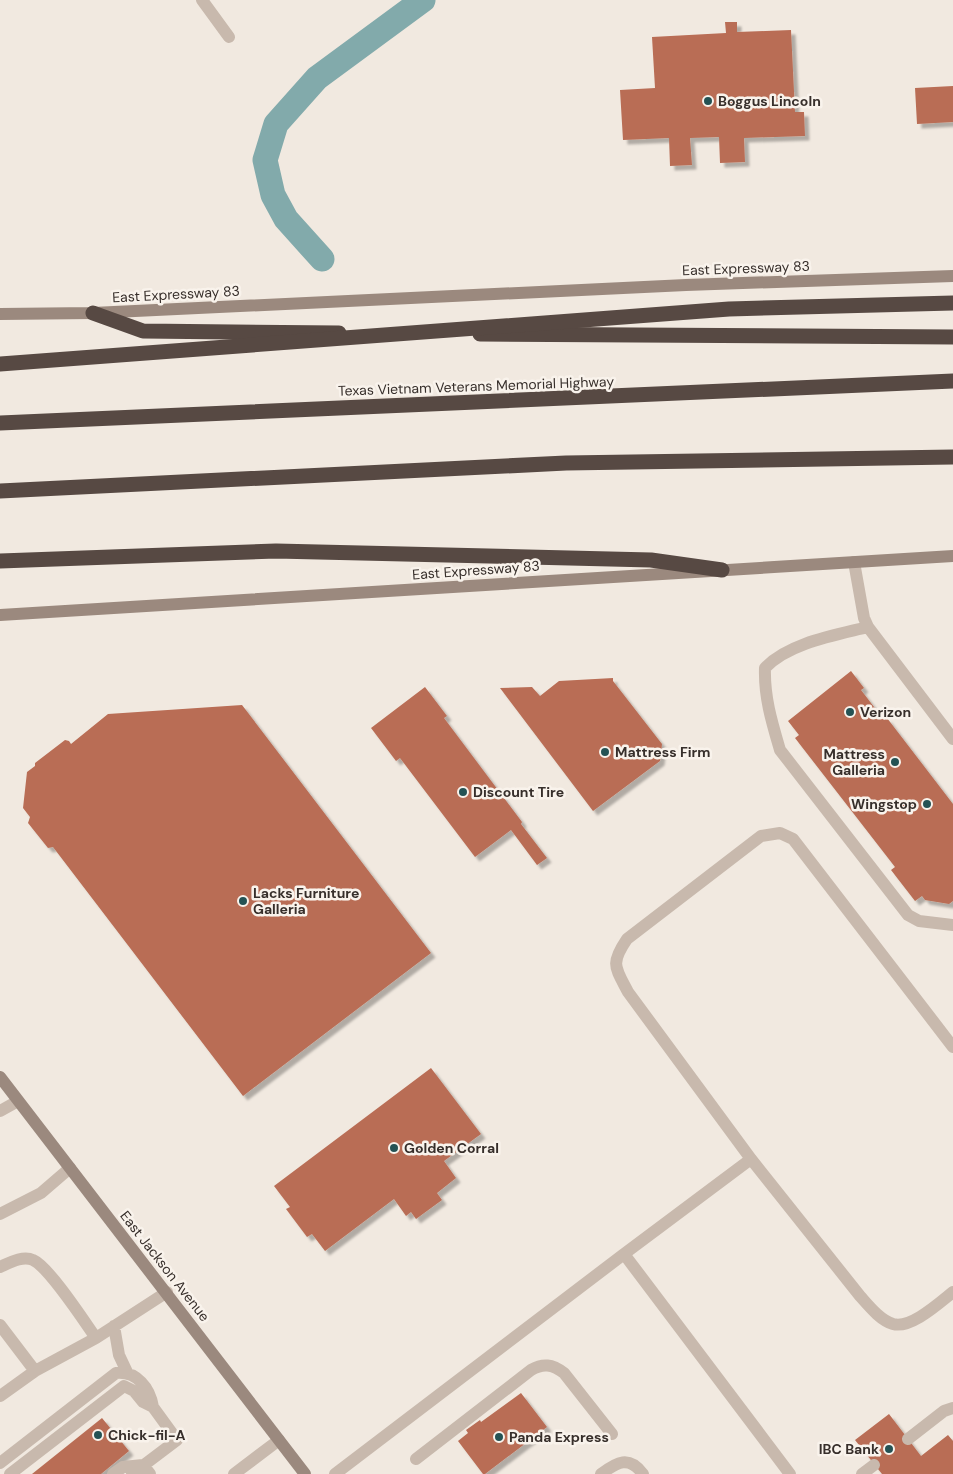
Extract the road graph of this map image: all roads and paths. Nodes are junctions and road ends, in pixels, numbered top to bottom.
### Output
1 (202, 0) edge
2 (229, 37) dead end
3 (953, 276) edge
4 (953, 303) edge
5 (93, 313) junction
6 (0, 314) edge
7 (953, 337) edge
8 (0, 364) edge
9 (953, 381) edge
10 (0, 423) edge
11 (953, 457) edge
12 (0, 491) edge
13 (953, 556) edge
14 (0, 561) edge
15 (854, 562) junction
16 (722, 570) junction
17 (0, 615) edge
18 (868, 627) junction
19 (953, 739) edge
20 (953, 925) edge
21 (953, 1047) edge
22 (0, 1077) edge
23 (18, 1101) junction
24 (0, 1111) edge
25 (751, 1159) junction
26 (70, 1168) junction
27 (0, 1214) edge
28 (624, 1254) junction
29 (0, 1267) edge
30 (166, 1292) junction
31 (953, 1292) edge
32 (0, 1325) edge
33 (114, 1326) junction
34 (96, 1338) junction
35 (34, 1371) junction
36 (127, 1372) junction
37 (0, 1396) edge
38 (153, 1407) junction
39 (953, 1408) edge
40 (612, 1434) dead end
41 (908, 1439) dead end
42 (279, 1440) junction
43 (416, 1459) dead end
44 (0, 1464) edge
45 (874, 1465) dead end
46 (147, 1470) edge
47 (10, 1474) edge
48 (113, 1474) edge
49 (132, 1474) edge
50 (234, 1474) edge
51 (305, 1474) edge
52 (335, 1474) edge
53 (601, 1474) edge
54 (643, 1474) edge
55 (790, 1474) edge
56 (862, 1474) edge

1 - 2 street
3 - 5 main road, East Expressway 83
4 - 8 highway, bridge
5 - 6 main road, East Expressway 83
5 - 7 highway
9 - 10 highway, Texas Vietnam Veterans Memorial Highway
11 - 12 highway
13 - 15 main road, East Expressway 83
14 - 16 highway
15 - 16 main road, East Expressway 83
15 - 18 street
16 - 17 main road, East Expressway 83
18 - 19 street
18 - 20 street
21 - 25 street
22 - 23 main road, East Jackson Avenue
23 - 24 street
23 - 26 main road, East Jackson Avenue
25 - 28 street
25 - 31 street
26 - 27 street
26 - 30 main road, East Jackson Avenue
28 - 52 street
28 - 55 street
29 - 34 street
30 - 33 street
30 - 42 main road, East Jackson Avenue
32 - 35 street
33 - 34 street
33 - 36 street
34 - 35 street
35 - 37 street
36 - 38 street
36 - 44 street
38 - 46 street
38 - 47 street
39 - 41 street
40 - 43 street
42 - 50 street
42 - 51 main road, East Jackson Avenue
45 - 56 street
46 - 48 street
46 - 49 street
53 - 54 street

